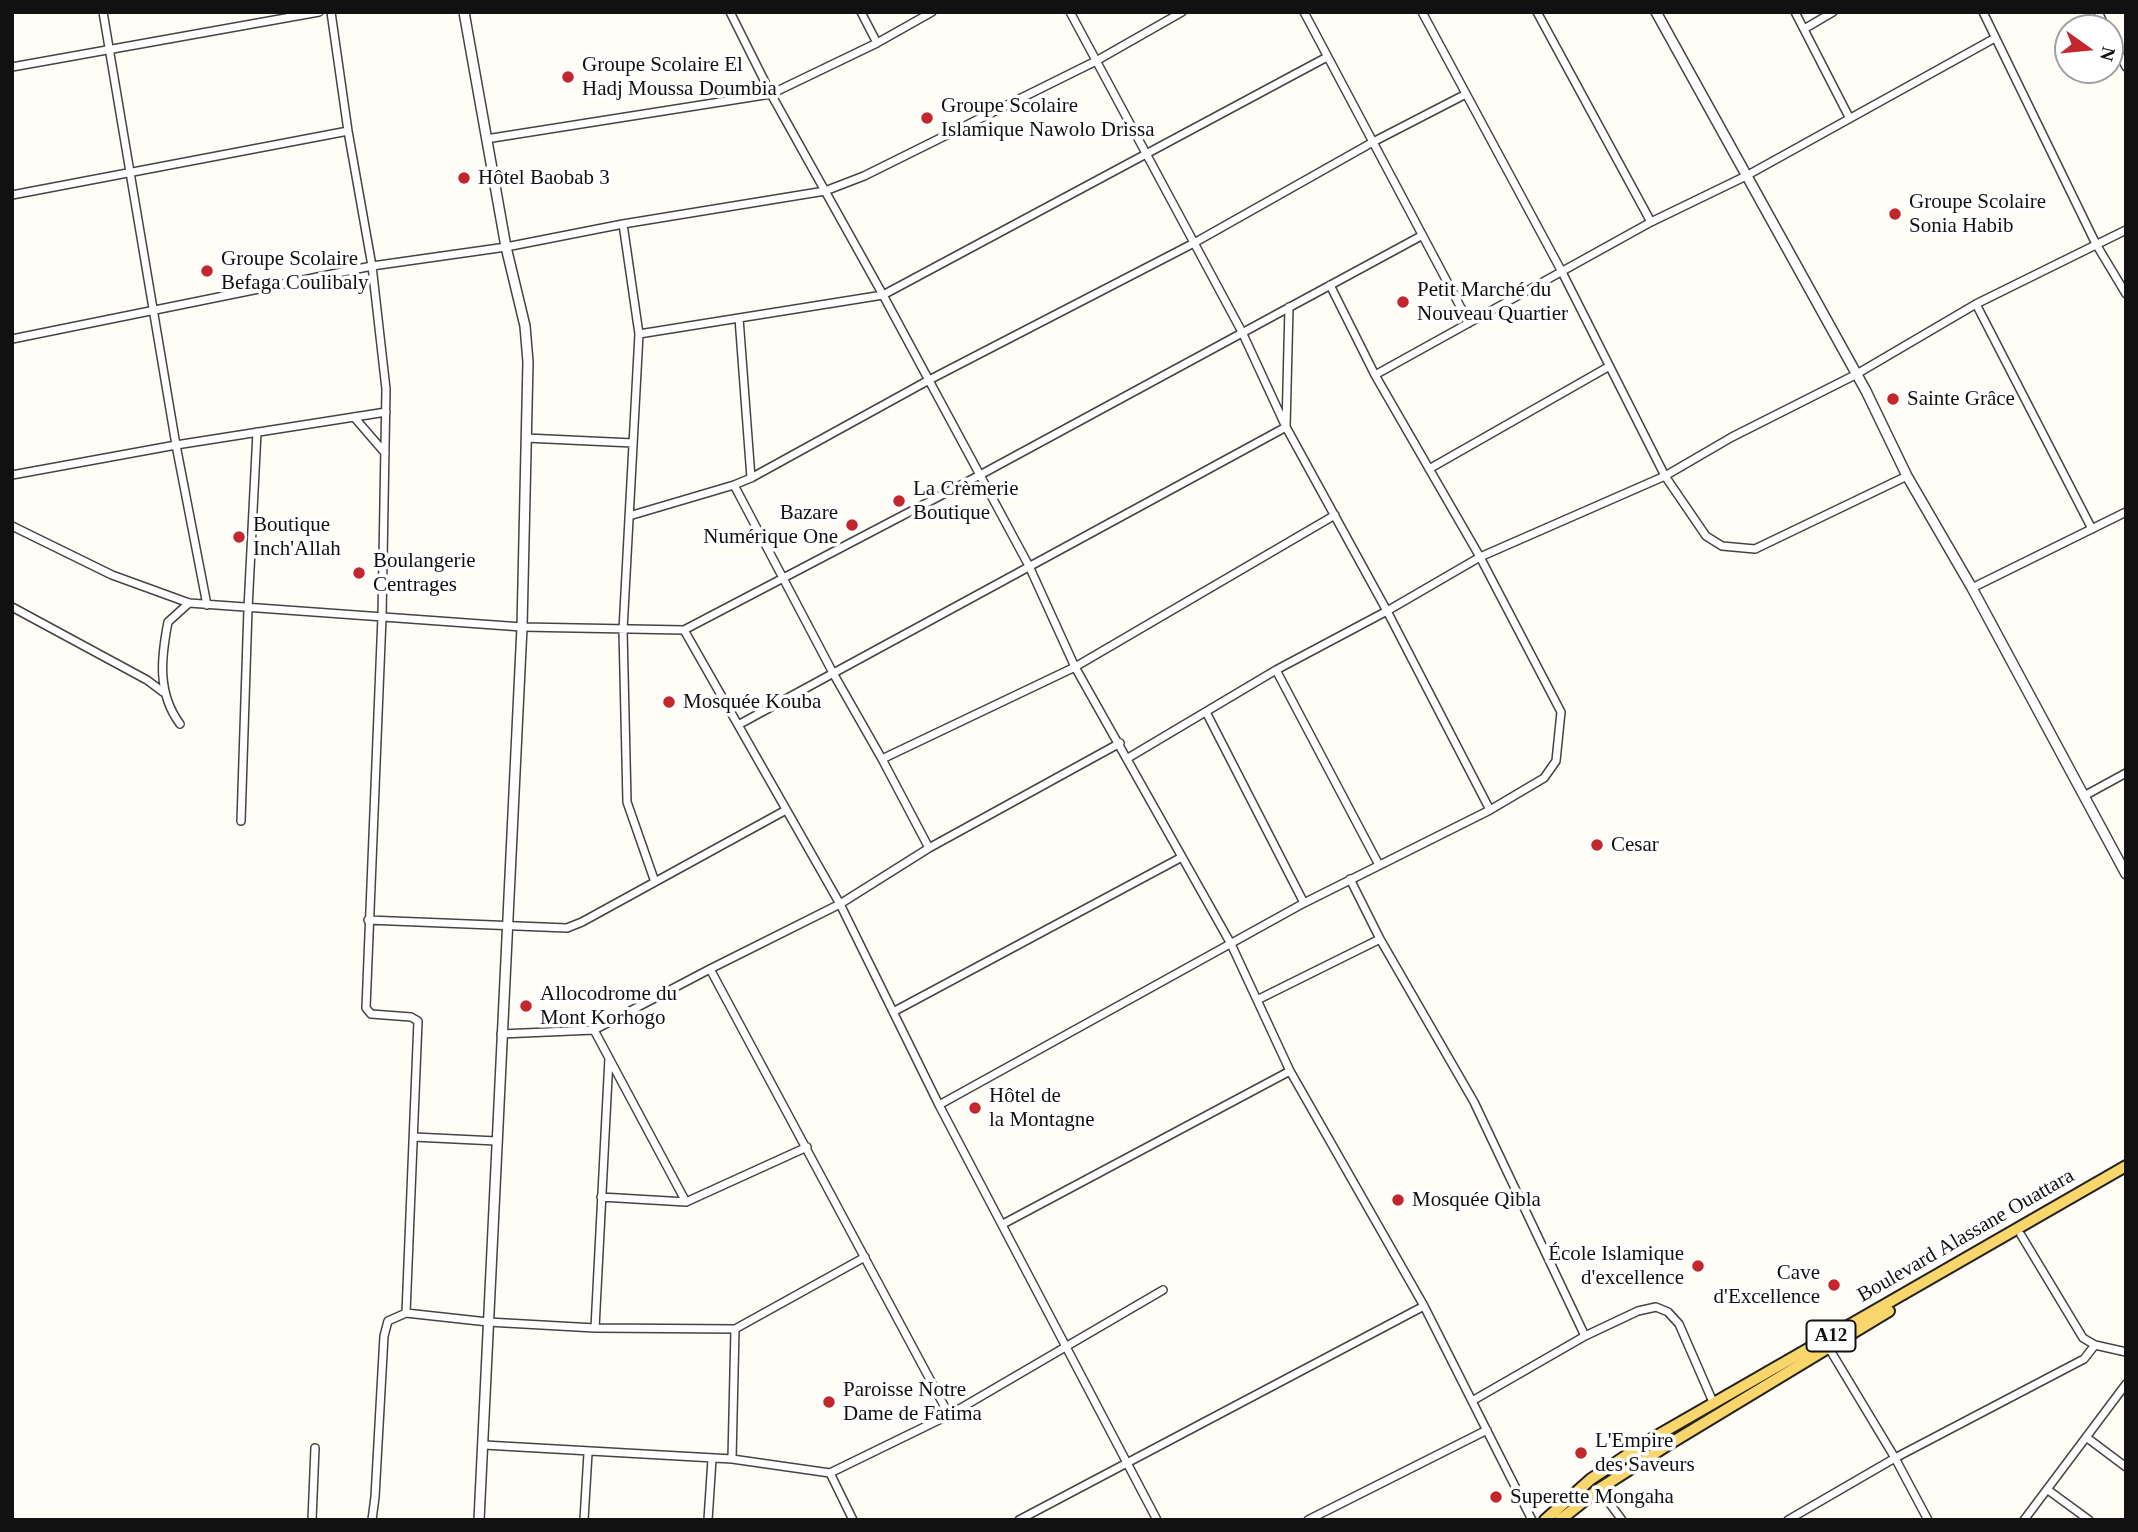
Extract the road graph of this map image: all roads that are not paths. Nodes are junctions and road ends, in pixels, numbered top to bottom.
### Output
1 (103, 12) edge
2 (319, 12) edge
3 (331, 12) edge
4 (464, 12) edge
5 (730, 12) edge
6 (860, 12) edge
7 (932, 12) edge
8 (1070, 12) edge
9 (1182, 12) edge
10 (1304, 12) edge
11 (1422, 12) edge
12 (1537, 12) edge
13 (1656, 12) edge
14 (1795, 12) edge
15 (1833, 12) edge
16 (1983, 12) edge
17 (1804, 29) junction
18 (1995, 38) junction
19 (877, 43) junction
20 (108, 49) junction
21 (1327, 57) junction
22 (1096, 61) junction
23 (12, 67) edge
24 (771, 94) junction
25 (1466, 94) junction
26 (1849, 117) junction
27 (348, 131) junction
28 (486, 139) junction
29 (1373, 142) junction
30 (1145, 154) junction
31 (129, 173) junction
32 (1746, 176) junction
33 (825, 191) junction
34 (12, 195) edge
35 (1651, 222) junction
36 (624, 224) junction
37 (2126, 230) edge
38 (1421, 236) junction
39 (1194, 243) junction
40 (2096, 244) junction
41 (506, 247) junction
42 (372, 266) junction
43 (1562, 272) junction
44 (1330, 285) junction
45 (2126, 294) edge
46 (883, 295) junction
47 (1976, 304) junction
48 (1289, 307) junction
49 (154, 309) junction
50 (739, 318) junction
51 (1469, 323) junction
52 (1242, 332) junction
53 (639, 334) junction
54 (12, 339) edge
55 (1608, 367) junction
56 (1375, 375) junction
57 (1855, 375) junction
58 (929, 380) junction
59 (386, 412) junction
60 (354, 417) junction
61 (1286, 427) junction
62 (257, 432) junction
63 (526, 438) junction
64 (633, 443) junction
65 (176, 445) junction
66 (386, 454) junction
67 (1429, 469) junction
68 (12, 475) edge
69 (980, 475) junction
70 (1665, 476) junction
71 (1907, 476) junction
72 (751, 478) junction
73 (734, 485) junction
74 (2126, 512) edge
75 (1335, 515) junction
76 (629, 516) junction
77 (12, 526) edge
78 (2092, 529) junction
79 (1480, 557) junction
80 (1029, 566) junction
81 (783, 578) junction
82 (1972, 588) junction
83 (189, 603) junction
84 (207, 605) junction
85 (12, 607) edge
86 (248, 609) junction
87 (1387, 611) junction
88 (382, 617) junction
89 (522, 627) junction
90 (623, 630) junction
91 (684, 630) junction
92 (1076, 667) junction
93 (1276, 670) junction
94 (833, 673) junction
95 (163, 692) junction
96 (1206, 712) junction
97 (180, 724) dead end
98 (738, 724) junction
99 (1119, 743) junction
100 (1128, 758) junction
101 (882, 759) junction
102 (2126, 773) edge
103 (2084, 796) junction
104 (786, 810) junction
105 (1490, 810) junction
106 (242, 821) dead end
107 (929, 848) junction
108 (1182, 857) junction
109 (1379, 866) junction
110 (2126, 874) edge
111 (1350, 879) junction
112 (654, 882) junction
113 (1304, 903) junction
114 (840, 904) junction
115 (368, 920) junction
116 (507, 925) junction
117 (1380, 939) junction
118 (1231, 944) junction
119 (710, 969) junction
120 (1256, 1000) junction
121 (893, 1012) junction
122 (594, 1030) junction
123 (501, 1034) junction
124 (609, 1058) junction
125 (1290, 1071) junction
126 (939, 1105) junction
127 (414, 1137) junction
128 (496, 1141) junction
129 (807, 1147) junction
130 (2126, 1166) edge
131 (2126, 1173) edge
132 (601, 1197) junction
133 (686, 1202) junction
134 (1003, 1224) junction
135 (2021, 1235) junction
136 (866, 1257) junction
137 (1163, 1290) dead end
138 (1424, 1306) junction
139 (406, 1313) junction
140 (488, 1322) junction
141 (594, 1328) junction
142 (735, 1329) junction
143 (1585, 1336) junction
144 (1826, 1344) junction
145 (2095, 1345) junction
146 (1065, 1347) junction
147 (2126, 1352) edge
148 (2126, 1384) edge
149 (1472, 1401) junction
150 (1713, 1402) junction
151 (949, 1415) junction
152 (1487, 1430) junction
153 (2086, 1437) junction
154 (484, 1445) junction
155 (315, 1448) dead end
156 (588, 1452) junction
157 (1895, 1458) junction
158 (712, 1459) junction
159 (732, 1460) junction
160 (1127, 1464) junction
161 (2126, 1466) edge
162 (830, 1473) junction
163 (1599, 1489) junction
164 (2048, 1490) junction
165 (312, 1520) edge
166 (372, 1520) edge
167 (479, 1520) edge
168 (584, 1520) edge
169 (708, 1520) edge
170 (853, 1520) edge
171 (1018, 1520) edge
172 (1157, 1520) edge
173 (1308, 1520) edge
174 (1532, 1520) edge
175 (1545, 1520) edge
176 (1560, 1520) edge
177 (1622, 1520) edge
178 (1788, 1520) edge
179 (1928, 1520) edge
180 (2024, 1520) edge
181 (2088, 1520) edge

1 - 20 street
2 - 20 street
3 - 27 street
4 - 28 street
5 - 24 street
6 - 19 street
7 - 19 street
8 - 22 street
9 - 22 street
10 - 21 street
11 - 25 street
12 - 35 street
13 - 32 street
14 - 17 street
15 - 17 street
16 - 18 street
17 - 26 street
18 - 26 street
18 - 40 street
19 - 24 street
20 - 23 street
20 - 31 street
21 - 29 street
21 - 30 street
22 - 30 street
22 - 33 street
24 - 28 street
24 - 33 street
25 - 29 street
25 - 43 street
26 - 32 street
27 - 31 street
27 - 42 street
28 - 41 street
29 - 38 street
29 - 39 street
30 - 39 street
30 - 46 street
31 - 34 street
31 - 49 street
32 - 35 street
32 - 57 street
33 - 36 street
33 - 46 street
35 - 43 street
36 - 41 street
36 - 53 street
37 - 40 street
38 - 44 street
38 - 51 street
39 - 52 street
39 - 58 street
40 - 45 street
40 - 47 street
41 - 42 street
41 - 63 street
42 - 49 street
42 - 59 street
43 - 51 street
43 - 55 street
44 - 48 street
44 - 56 street
46 - 50 street
46 - 58 street
47 - 57 street
47 - 78 street
48 - 52 street
48 - 61 street
49 - 54 street
49 - 65 street
50 - 53 street
50 - 72 street
51 - 56 street
52 - 61 street
52 - 69 street
53 - 64 street
55 - 67 street
55 - 70 street
56 - 67 street
57 - 70 street
57 - 71 street
58 - 69 street
58 - 72 street
59 - 60 street
59 - 66 street
60 - 62 street
60 - 66 street
61 - 75 street
61 - 80 street
62 - 65 street
62 - 86 street
63 - 64 street
63 - 89 street
64 - 76 street
65 - 68 street
65 - 84 street
66 - 88 street
67 - 79 street
69 - 80 street
69 - 81 street
70 - 71 street
70 - 79 street
71 - 82 street
72 - 73 street
73 - 76 street
73 - 81 street
74 - 78 street
75 - 87 street
75 - 92 street
76 - 90 street
77 - 83 street
78 - 82 street
79 - 87 street
79 - 105 street
80 - 92 street
80 - 94 street
81 - 91 street
81 - 94 street
82 - 103 street
83 - 84 street
83 - 95 street
84 - 86 street
85 - 95 street
86 - 88 street
86 - 106 street
87 - 93 street
87 - 105 street
88 - 89 street
88 - 115 street
89 - 90 street
89 - 116 street
90 - 91 street
90 - 112 street
91 - 98 street
92 - 99 street
92 - 101 street
93 - 96 street
93 - 109 street
94 - 98 street
94 - 101 street
95 - 97 street
96 - 100 street
96 - 113 street
98 - 104 street
99 - 100 street
99 - 107 street
100 - 108 street
101 - 107 street
102 - 103 street
103 - 110 street
104 - 112 street
104 - 114 street
105 - 109 street
107 - 114 street
108 - 118 street
108 - 121 street
109 - 111 street
111 - 113 street
111 - 117 street
112 - 116 street
113 - 118 street
114 - 119 street
114 - 121 street
115 - 116 street
115 - 127 street
116 - 123 street
117 - 120 street
117 - 143 street
118 - 120 street
118 - 126 street
119 - 122 street
119 - 129 street
120 - 125 street
121 - 126 street
122 - 123 street
122 - 124 street
123 - 128 street
124 - 132 street
124 - 133 street
125 - 134 street
125 - 138 street
126 - 134 street
127 - 128 street
127 - 139 street
128 - 140 street
129 - 133 street
129 - 136 street
130 - 144 main road, Boulevard Alassane Ouattara / A12
131 - 135 main road, Boulevard Alassane Ouattara / A12
132 - 133 street
132 - 141 street
134 - 146 street
135 - 144 main road, Boulevard Alassane Ouattara / A12
135 - 145 street
136 - 142 street
136 - 151 street
137 - 146 street
138 - 149 street
138 - 160 street
139 - 140 street
139 - 166 street
140 - 141 street
140 - 154 street
141 - 142 street
142 - 159 street
143 - 149 street
143 - 150 street
144 - 150 main road, Boulevard Alassane Ouattara / A12
144 - 157 street
144 - 163 main road, Boulevard Alassane Ouattara / A12
145 - 147 street
145 - 157 street
146 - 151 street
146 - 160 street
148 - 153 street
149 - 152 street
150 - 175 main road, Boulevard Alassane Ouattara / A12
151 - 162 street
152 - 173 street
152 - 174 street
153 - 161 street
153 - 164 street
154 - 156 street
154 - 167 street
155 - 165 street
156 - 158 street
156 - 168 street
157 - 178 street
157 - 179 street
158 - 159 street
158 - 169 street
159 - 162 street
160 - 171 street
160 - 172 street
162 - 170 street
163 - 176 main road, Boulevard Alassane Ouattara / A12
163 - 177 street
164 - 180 street
164 - 181 street

